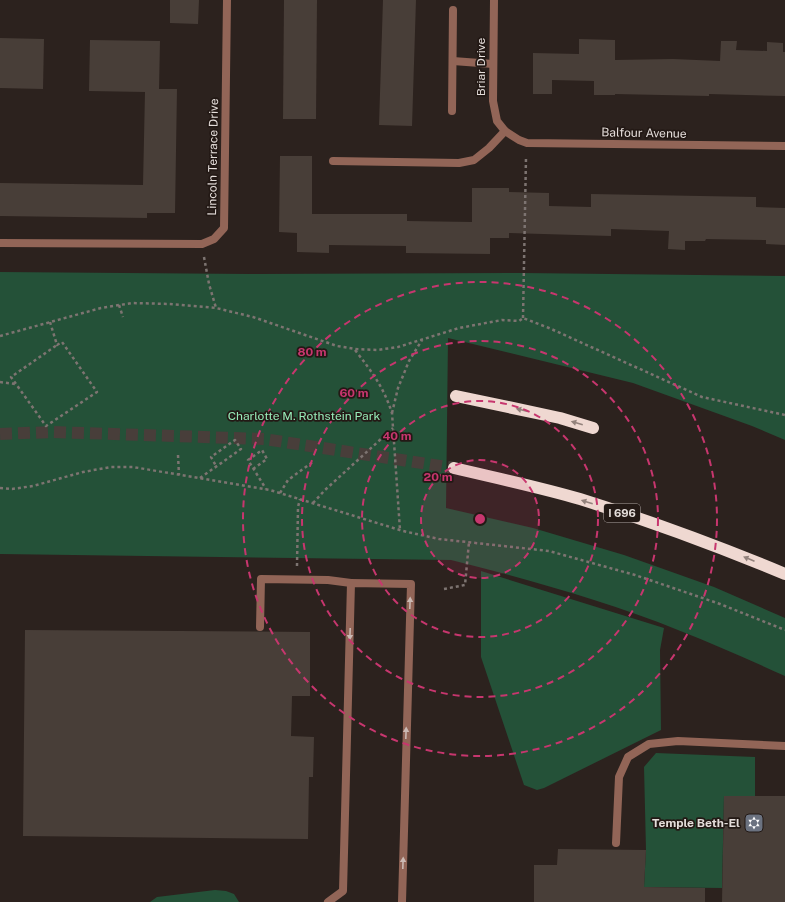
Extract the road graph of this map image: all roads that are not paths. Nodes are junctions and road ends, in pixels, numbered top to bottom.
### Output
1 (227, 0) edge
2 (494, 0) edge
3 (453, 10) dead end
4 (453, 61) junction
5 (493, 64) junction
6 (452, 111) dead end
7 (505, 131) junction
8 (785, 146) edge
9 (333, 161) dead end
10 (0, 243) edge
11 (456, 396) dead end
12 (594, 428) dead end
13 (454, 468) tunnel mouth
14 (785, 574) edge
15 (351, 583) junction
16 (260, 627) dead end
17 (785, 746) edge
18 (616, 843) dead end
19 (328, 902) edge
20 (402, 902) edge

1 - 10 street, Lincoln Terrace Drive
2 - 5 street, Briar Drive
3 - 4 street
4 - 5 street
4 - 6 street
5 - 7 street, Briar Drive
7 - 8 street, Balfour Avenue
7 - 9 street
12 -> 11 highway
14 -> 13 highway, I 696
15 - 16 street
15 -> 19 street
20 -> 15 street
17 - 18 street

